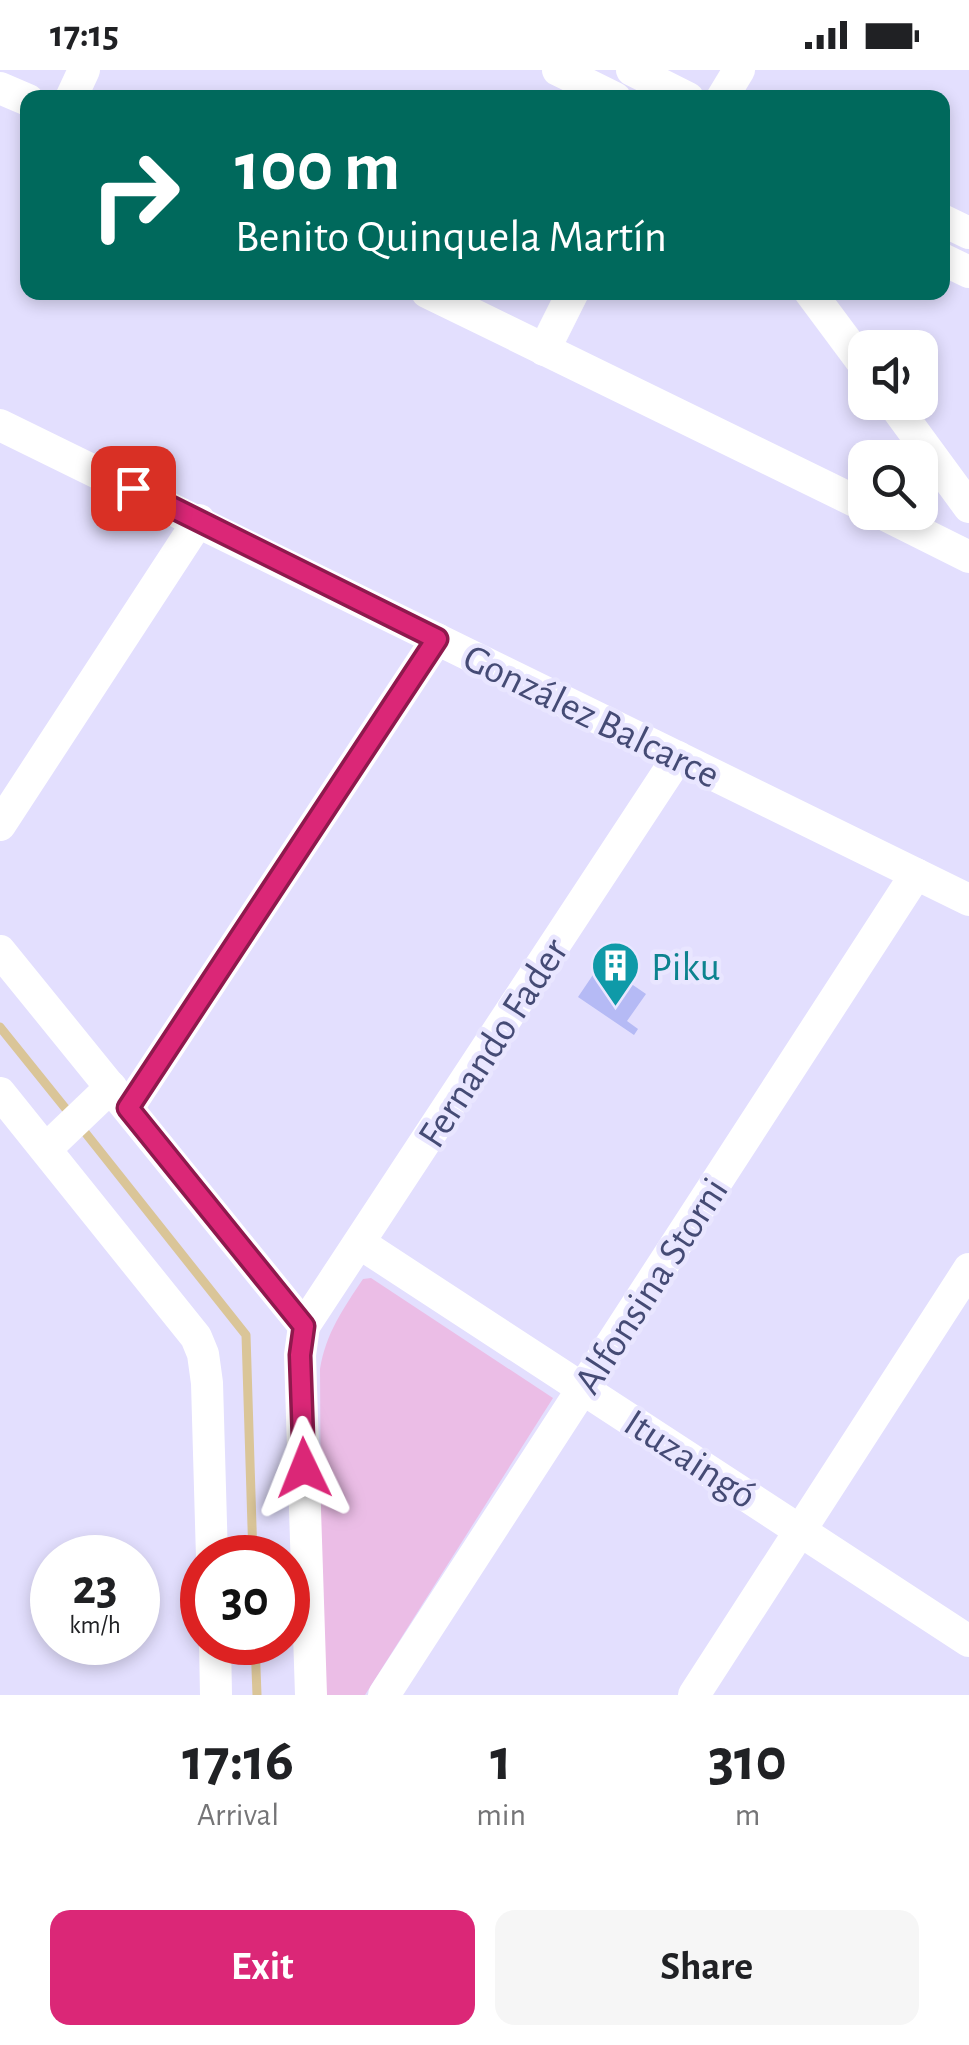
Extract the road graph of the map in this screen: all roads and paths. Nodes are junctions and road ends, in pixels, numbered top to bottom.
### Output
1 (558, 70) edge
2 (632, 70) edge
3 (678, 89) edge
4 (599, 90) edge
5 (443, 300) edge
6 (569, 300) edge
7 (816, 300) edge
8 (848, 343) edge
9 (544, 350) junction
10 (905, 420) edge
11 (0, 425) edge
12 (848, 498) edge
13 (969, 507) edge
14 (199, 520) junction
15 (915, 530) edge
16 (969, 557) edge
17 (437, 639) junction
18 (678, 757) junction
19 (0, 825) edge
20 (916, 874) junction
21 (969, 900) edge
22 (0, 951) edge
23 (0, 1093) edge
24 (111, 1099) junction
25 (53, 1142) junction
26 (361, 1244) junction
27 (969, 1269) edge
28 (304, 1326) junction
29 (583, 1388) junction
30 (801, 1530) junction
31 (211, 1535) edge
32 (969, 1642) edge
33 (215, 1665) edge
34 (216, 1695) edge
35 (311, 1695) edge
36 (384, 1695) edge
37 (694, 1695) edge

1 - 4 street
2 - 3 street
5 - 9 street
6 - 9 street
7 - 8 street
9 - 12 street
10 - 13 street
11 - 14 street, González Balcarce
14 - 17 street, González Balcarce
14 - 19 street
15 - 16 street
17 - 18 street, González Balcarce
17 - 24 street
18 - 20 street, González Balcarce
18 - 26 street, Fernando Fader
20 - 21 street, González Balcarce
20 - 29 street, Alfonsina Storni
22 - 24 street
23 - 25 street
24 - 25 street
24 - 28 street
25 - 31 street
26 - 28 street, Fernando Fader
26 - 29 street, Ituzaingó
27 - 30 street
28 - 35 street
29 - 30 street, Ituzaingó
29 - 36 street, Alfonsina Storni
30 - 32 street, Ituzaingó
30 - 37 street
33 - 34 street

